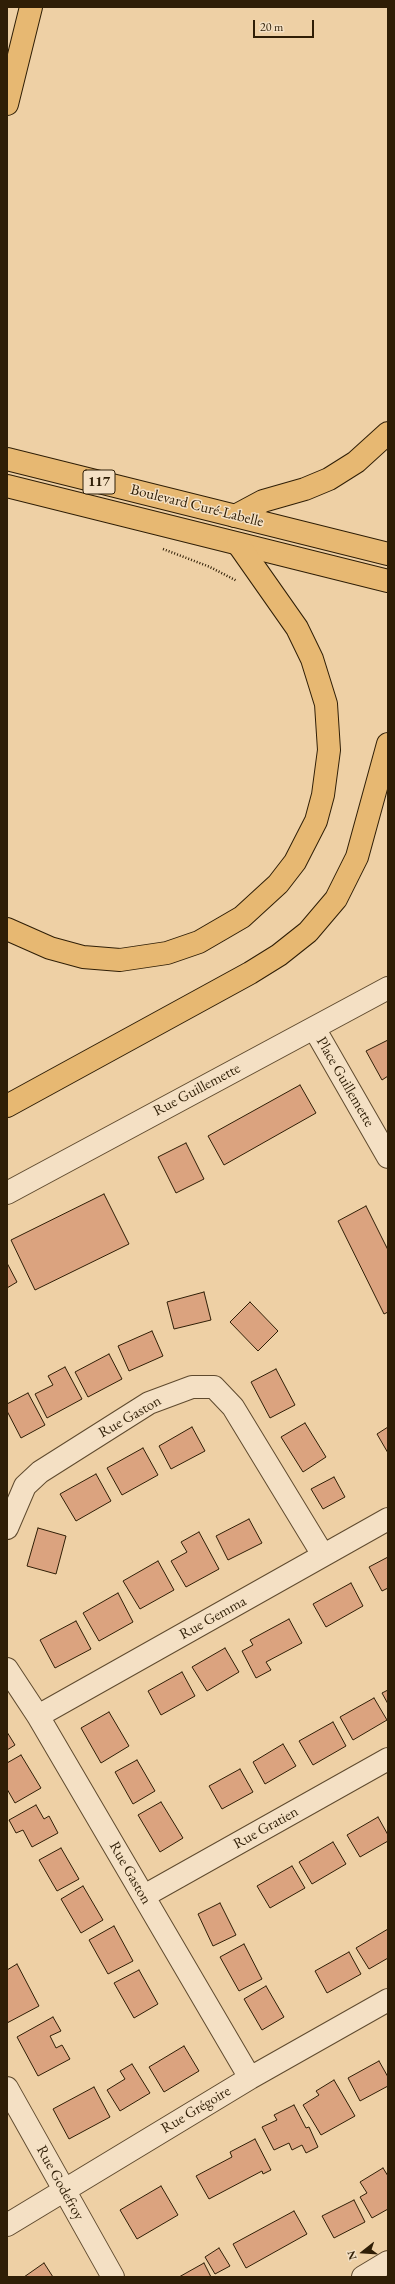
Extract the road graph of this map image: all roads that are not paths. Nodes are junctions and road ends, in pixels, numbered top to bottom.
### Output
1 (31, 7) edge
2 (7, 104) edge
3 (388, 433) edge
4 (7, 459) edge
5 (7, 486) edge
6 (235, 516) junction
7 (238, 544) junction
8 (388, 554) edge
9 (388, 581) edge
10 (388, 744) edge
11 (7, 929) edge
12 (388, 988) edge
13 (314, 1028) junction
14 (7, 1106) edge
15 (388, 1157) edge
16 (7, 1194) edge
17 (388, 1519) edge
18 (7, 1528) edge
19 (323, 1555) junction
20 (7, 1669) edge
21 (38, 1716) junction
22 (388, 1759) edge
23 (144, 1896) junction
24 (388, 2000) edge
25 (250, 2078) junction
26 (7, 2088) edge
27 (64, 2189) junction
28 (7, 2225) edge
29 (388, 2262) edge
30 (113, 2277) edge
31 (363, 2277) edge

1 - 2 main road
3 - 6 main road
4 - 6 main road, Boulevard Curé-Labelle / 117
5 - 7 main road, Boulevard Curé-Labelle / 117
6 - 8 main road, Boulevard Curé-Labelle / 117
7 - 9 main road, Boulevard Curé-Labelle / 117
7 - 11 main road
10 - 14 main road
12 - 13 street, Rue Guillemette
13 - 15 street, Place Guillemette
13 - 16 street, Rue Guillemette
17 - 19 street, Rue Gemma
18 - 19 street, Rue Gaston
19 - 21 street, Rue Gemma
20 - 21 street, Rue Gaston
21 - 23 street, Rue Gaston
22 - 23 street, Rue Gratien
23 - 25 street, Rue Gaston
24 - 25 street, Rue Grégoire
25 - 27 street, Rue Grégoire
26 - 27 street, Rue Godefroy
27 - 28 street, Rue Grégoire
27 - 30 street, Rue Godefroy
29 - 31 street

